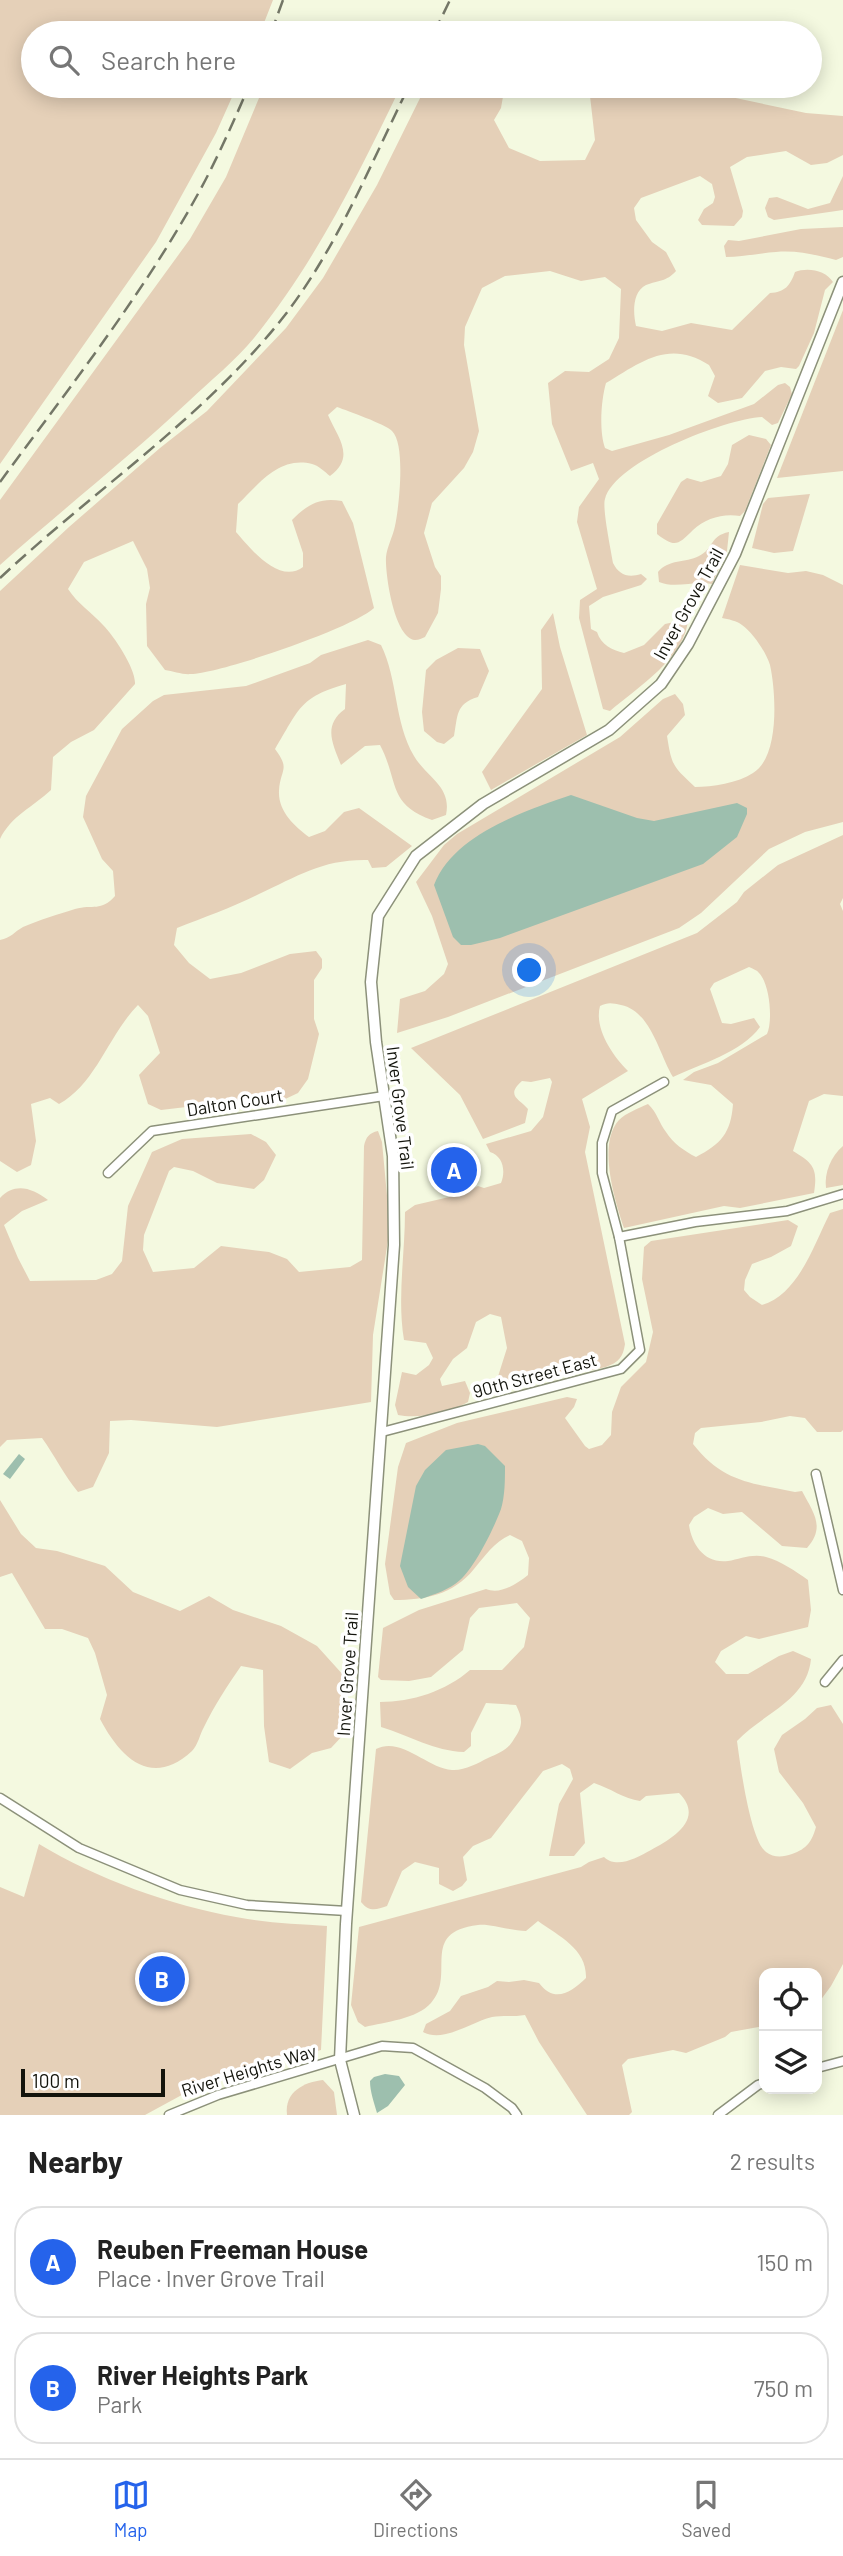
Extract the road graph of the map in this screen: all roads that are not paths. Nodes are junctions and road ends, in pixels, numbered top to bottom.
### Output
1 (843, 282) edge
2 (664, 1082) dead end
3 (384, 1096) junction
4 (108, 1173) dead end
5 (843, 1194) edge
6 (619, 1237) junction
7 (382, 1432) junction
8 (816, 1474) dead end
9 (843, 1590) edge
10 (843, 1660) edge
11 (825, 1682) dead end
12 (0, 1798) edge
13 (347, 1911) junction
14 (340, 2060) junction
15 (843, 2061) edge
16 (822, 2066) edge
17 (759, 2087) edge
18 (722, 2113) edge
19 (169, 2115) edge
20 (354, 2115) edge
21 (517, 2115) edge

1 - 3 street, Inver Grove Trail
2 - 6 street
3 - 4 street, Dalton Court
3 - 7 street, Inver Grove Trail
5 - 6 street
6 - 7 street, 90th Street East
7 - 13 street, Inver Grove Trail
8 - 9 street
10 - 11 street
12 - 13 street
13 - 14 street, Inver Grove Trail
14 - 19 street, River Heights Way
14 - 20 street, Inver Grove Trail
14 - 21 street, River Heights Way
15 - 16 street
17 - 18 street

